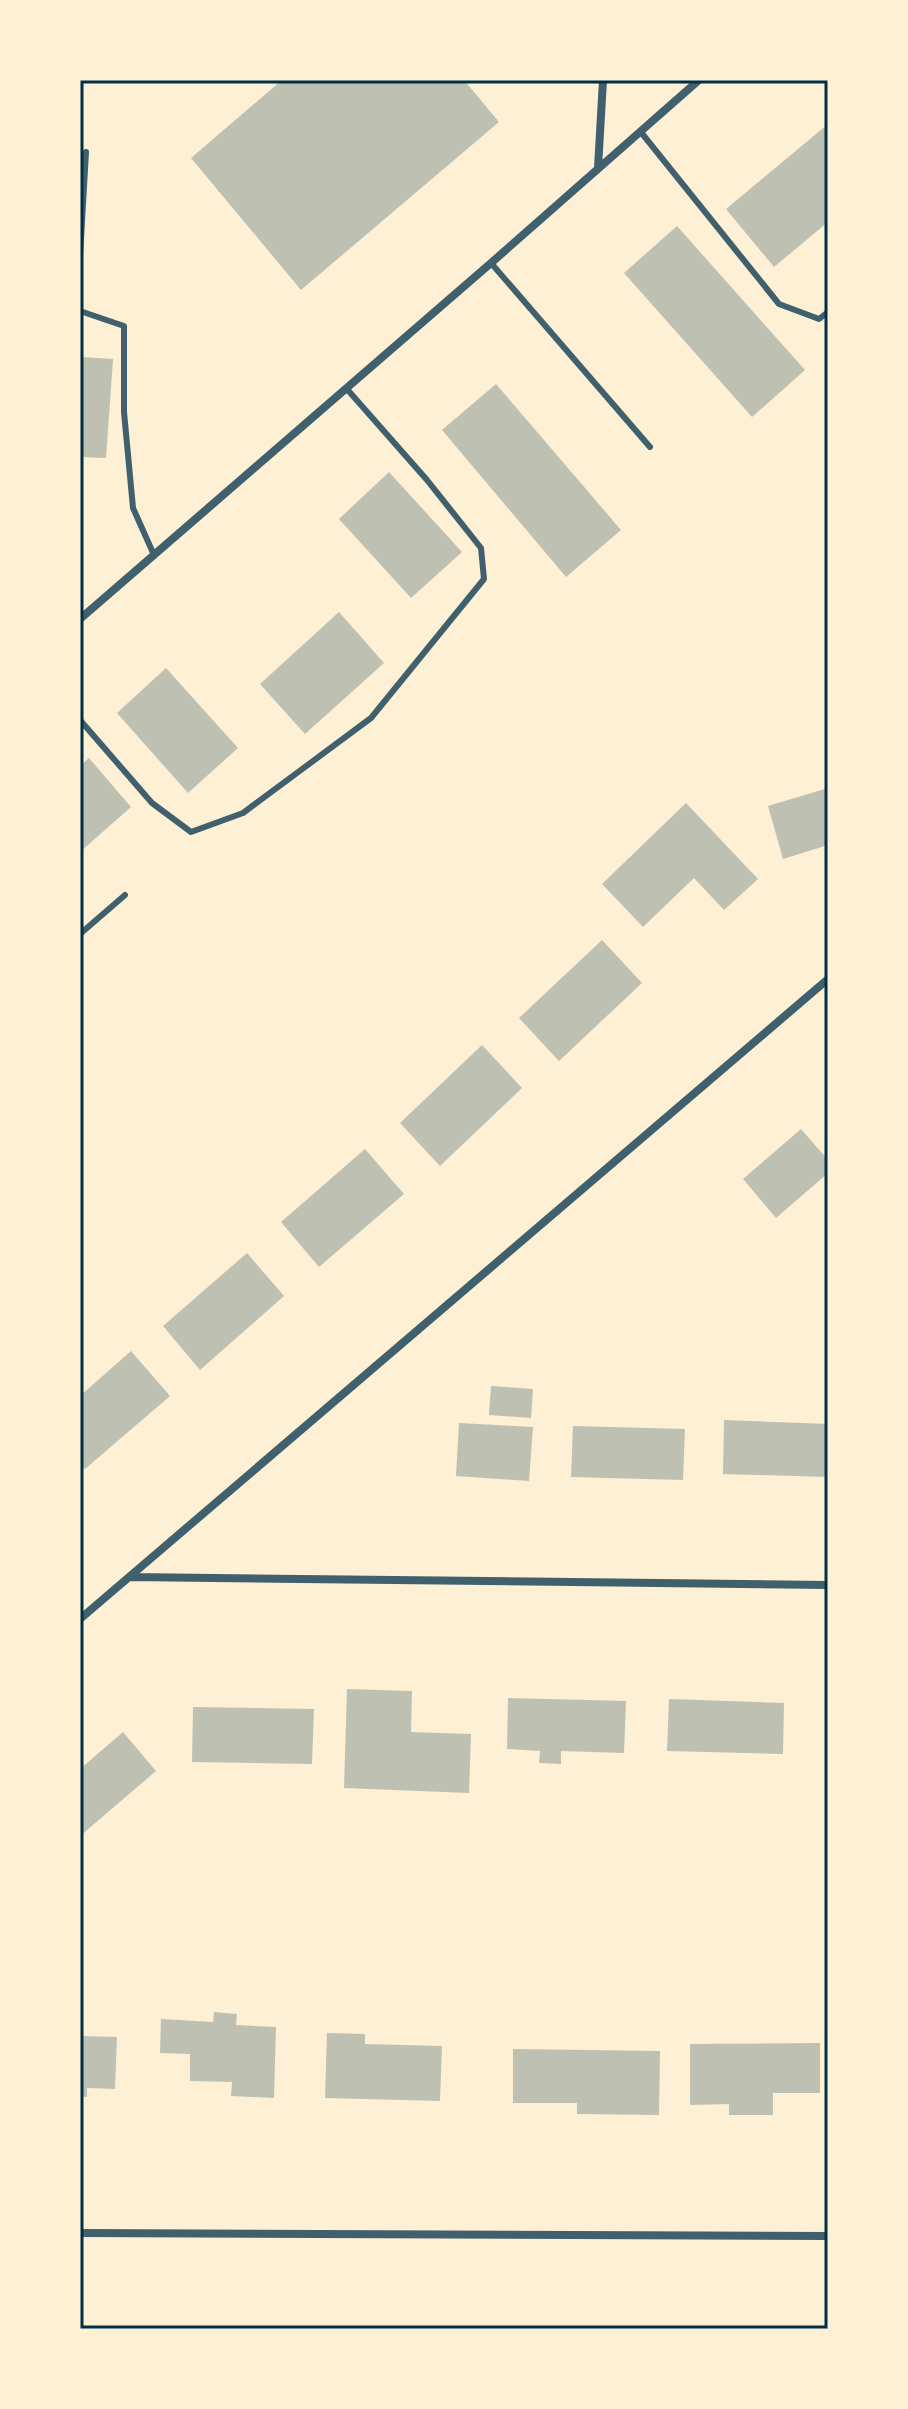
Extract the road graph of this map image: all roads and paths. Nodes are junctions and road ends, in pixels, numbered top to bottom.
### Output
1 (603, 80) edge
2 (699, 80) edge
3 (640, 131) junction
4 (86, 152) dead end
5 (598, 168) junction
6 (80, 256) edge
7 (491, 263) junction
8 (80, 311) edge
9 (828, 312) edge
10 (346, 388) junction
11 (650, 447) dead end
12 (154, 555) junction
13 (80, 619) edge
14 (80, 720) edge
15 (125, 895) dead end
16 (80, 934) edge
17 (828, 979) edge
18 (129, 1577) junction
19 (828, 1585) edge
20 (80, 1619) edge
21 (80, 2233) edge
22 (828, 2236) edge

1 - 5 street
2 - 3 street
3 - 5 street
3 - 9 lane
4 - 6 lane
5 - 7 street
7 - 10 street
7 - 11 lane
8 - 12 lane
10 - 12 street
10 - 14 lane
12 - 13 street
15 - 16 lane
17 - 18 street
18 - 19 street
18 - 20 street
21 - 22 street

